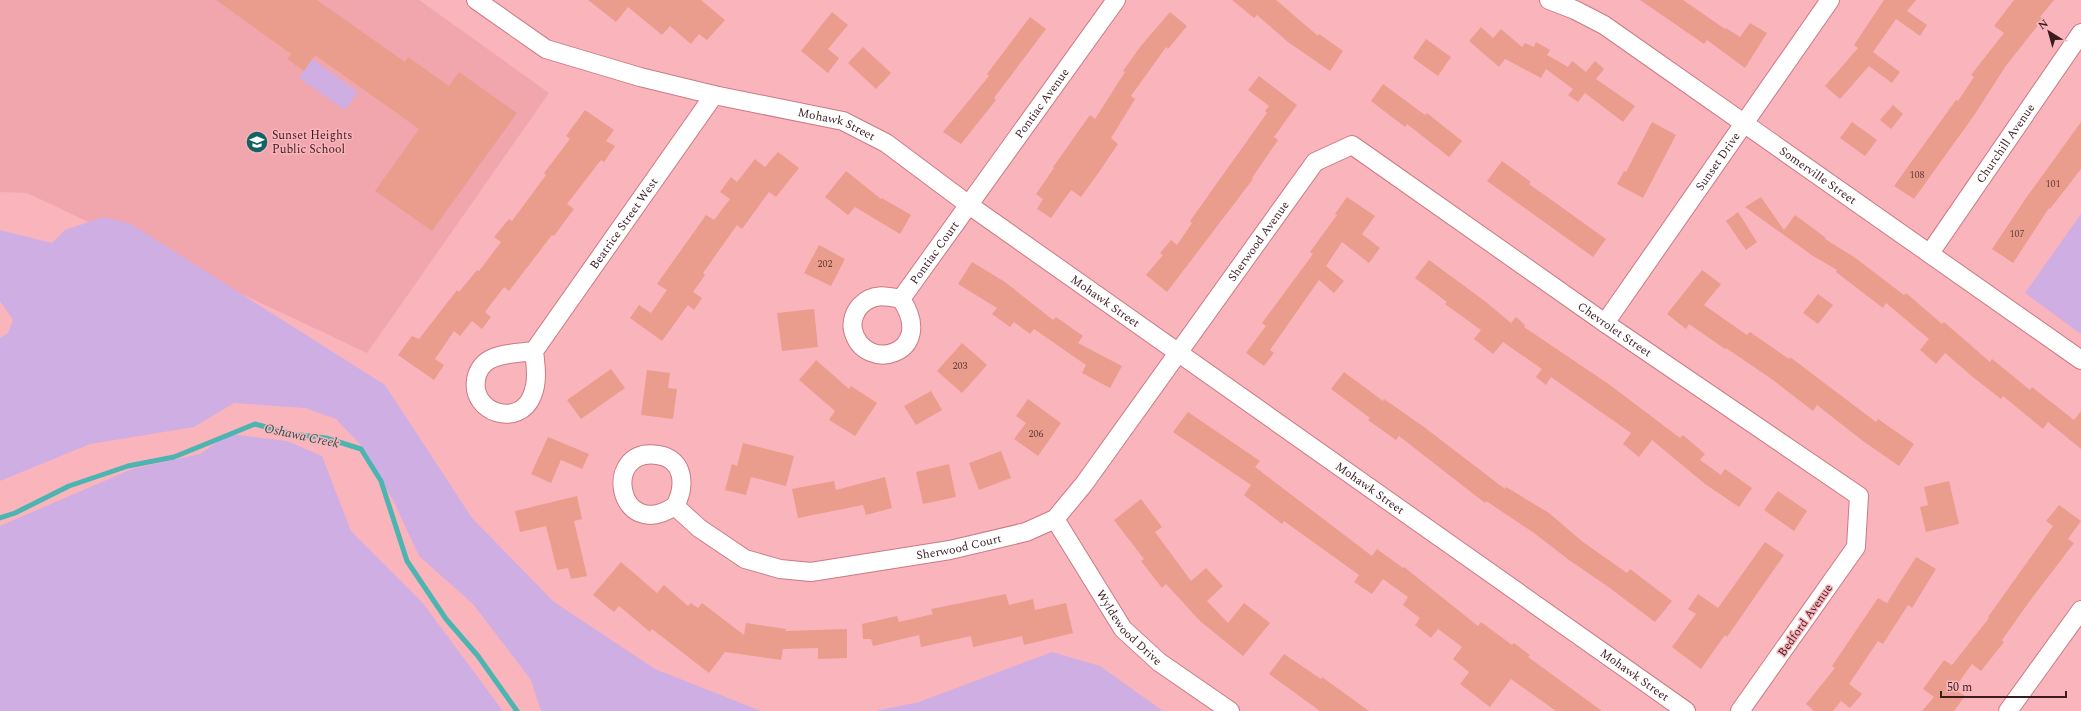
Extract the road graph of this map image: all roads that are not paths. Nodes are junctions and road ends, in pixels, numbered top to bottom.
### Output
1 (476, 0) edge
2 (1116, 0) edge
3 (1549, 0) edge
4 (1830, 0) edge
5 (2081, 33) edge
6 (714, 95) junction
7 (1744, 123) junction
8 (1352, 145) joint
9 (969, 205) junction
10 (1930, 253) junction
11 (901, 299) dead end
12 (1605, 323) junction
13 (534, 351) dead end
14 (1179, 352) junction
15 (2081, 360) edge
16 (675, 506) dead end
17 (1055, 519) junction
18 (1858, 524) joint
19 (2081, 610) edge
20 (1230, 711) edge
21 (1686, 711) edge
22 (1740, 711) edge
23 (2008, 711) edge

1 - 6 street, Mohawk Street
2 - 9 street, Pontiac Avenue
3 - 7 street, Somerville Street
4 - 7 street, Sunset Drive
5 - 10 street, Churchill Avenue
6 - 9 street, Mohawk Street
6 - 13 street, Beatrice Street West
7 - 10 street, Somerville Street
7 - 12 street, Sunset Drive
8 - 12 street, Chevrolet Street
8 - 14 street, Sherwood Avenue
9 - 11 street, Pontiac Court
9 - 14 street, Mohawk Street
10 - 15 street, Somerville Street
12 - 18 street, Chevrolet Street
14 - 17 street, Sherwood Court
14 - 21 street, Mohawk Street
16 - 17 street, Sherwood Court
17 - 20 street, Wyldewood Drive
18 - 22 street, Bedford Avenue
19 - 23 street

